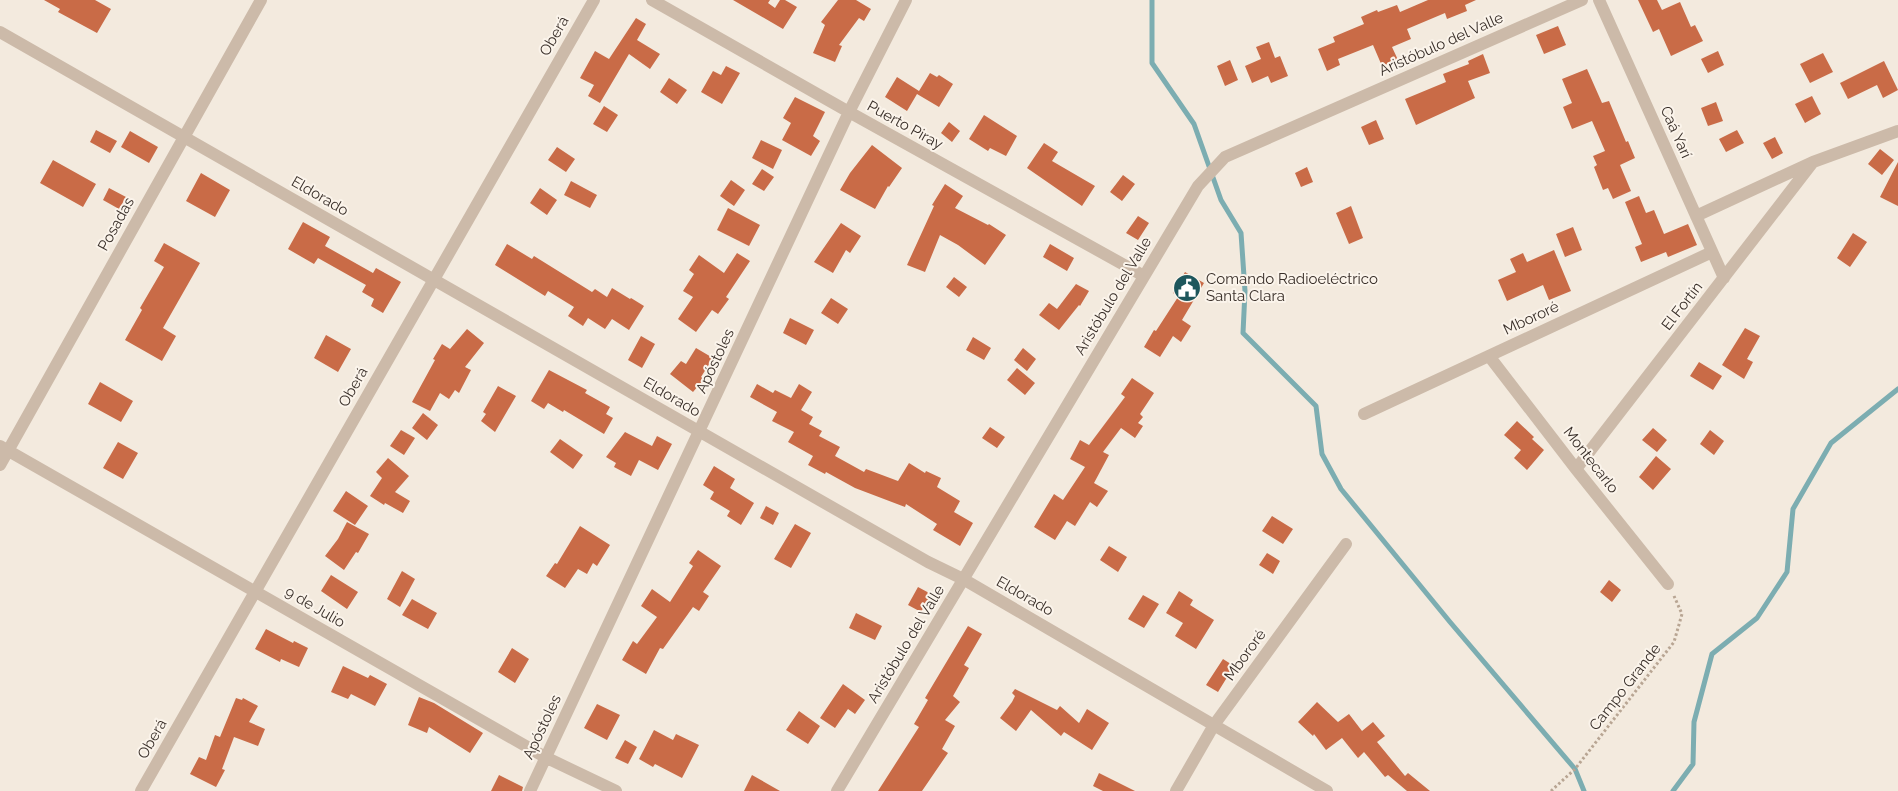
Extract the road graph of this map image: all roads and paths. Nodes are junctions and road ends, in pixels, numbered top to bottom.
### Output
1 (261, 0) edge
2 (594, 0) edge
3 (652, 0) edge
4 (906, 0) edge
5 (1582, 0) edge
6 (1599, 0) edge
7 (0, 32) edge
8 (849, 112) junction
9 (1898, 131) edge
10 (184, 137) junction
11 (1813, 162) junction
12 (1696, 216) junction
13 (1712, 252) junction
14 (1144, 276) junction
15 (1724, 278) junction
16 (434, 280) junction
17 (1489, 356) junction
18 (1364, 414) dead end
19 (700, 431) junction
20 (4, 448) edge
21 (0, 465) edge
22 (1576, 469) junction
23 (1346, 544) dead end
24 (963, 579) junction
25 (1668, 584) joint
26 (255, 592) junction
27 (1214, 725) junction
28 (545, 757) junction
29 (141, 791) edge
30 (530, 791) edge
31 (616, 791) edge
32 (837, 791) edge
33 (1176, 791) edge
34 (1328, 791) edge
35 (1551, 791) edge

1 - 10 street, Posadas
2 - 16 street, Oberá
3 - 8 street, Puerto Piray
4 - 8 street, Apóstoles
5 - 14 street, Aristóbulo del Valle
6 - 12 street, Caá Yarí
7 - 10 street, Eldorado
8 - 14 street, Puerto Piray
8 - 19 street, Apóstoles
9 - 11 street
10 - 16 street, Eldorado
10 - 20 street, Posadas
11 - 12 street
11 - 15 street, El Fortín
12 - 13 street, Caá Yarí
13 - 15 street, Caá Yarí
13 - 17 street, Mbororé
14 - 24 street, Aristóbulo del Valle
15 - 22 street, El Fortín
16 - 19 street, Eldorado
16 - 26 street, Oberá
17 - 18 street, Mbororé
17 - 22 street, Montecarlo
19 - 24 street, Eldorado
19 - 28 street, Apóstoles
20 - 21 street, Posadas
20 - 26 street, 9 de Julio
22 - 25 street, Montecarlo
23 - 27 street, Mbororé
24 - 27 street, Eldorado
24 - 32 street, Aristóbulo del Valle
25 - 35 path, Campo Grande
26 - 28 street, 9 de Julio
26 - 29 street, Oberá
27 - 33 street, Mbororé
27 - 34 street, Eldorado
28 - 30 street, Apóstoles
28 - 31 street, 9 de Julio

